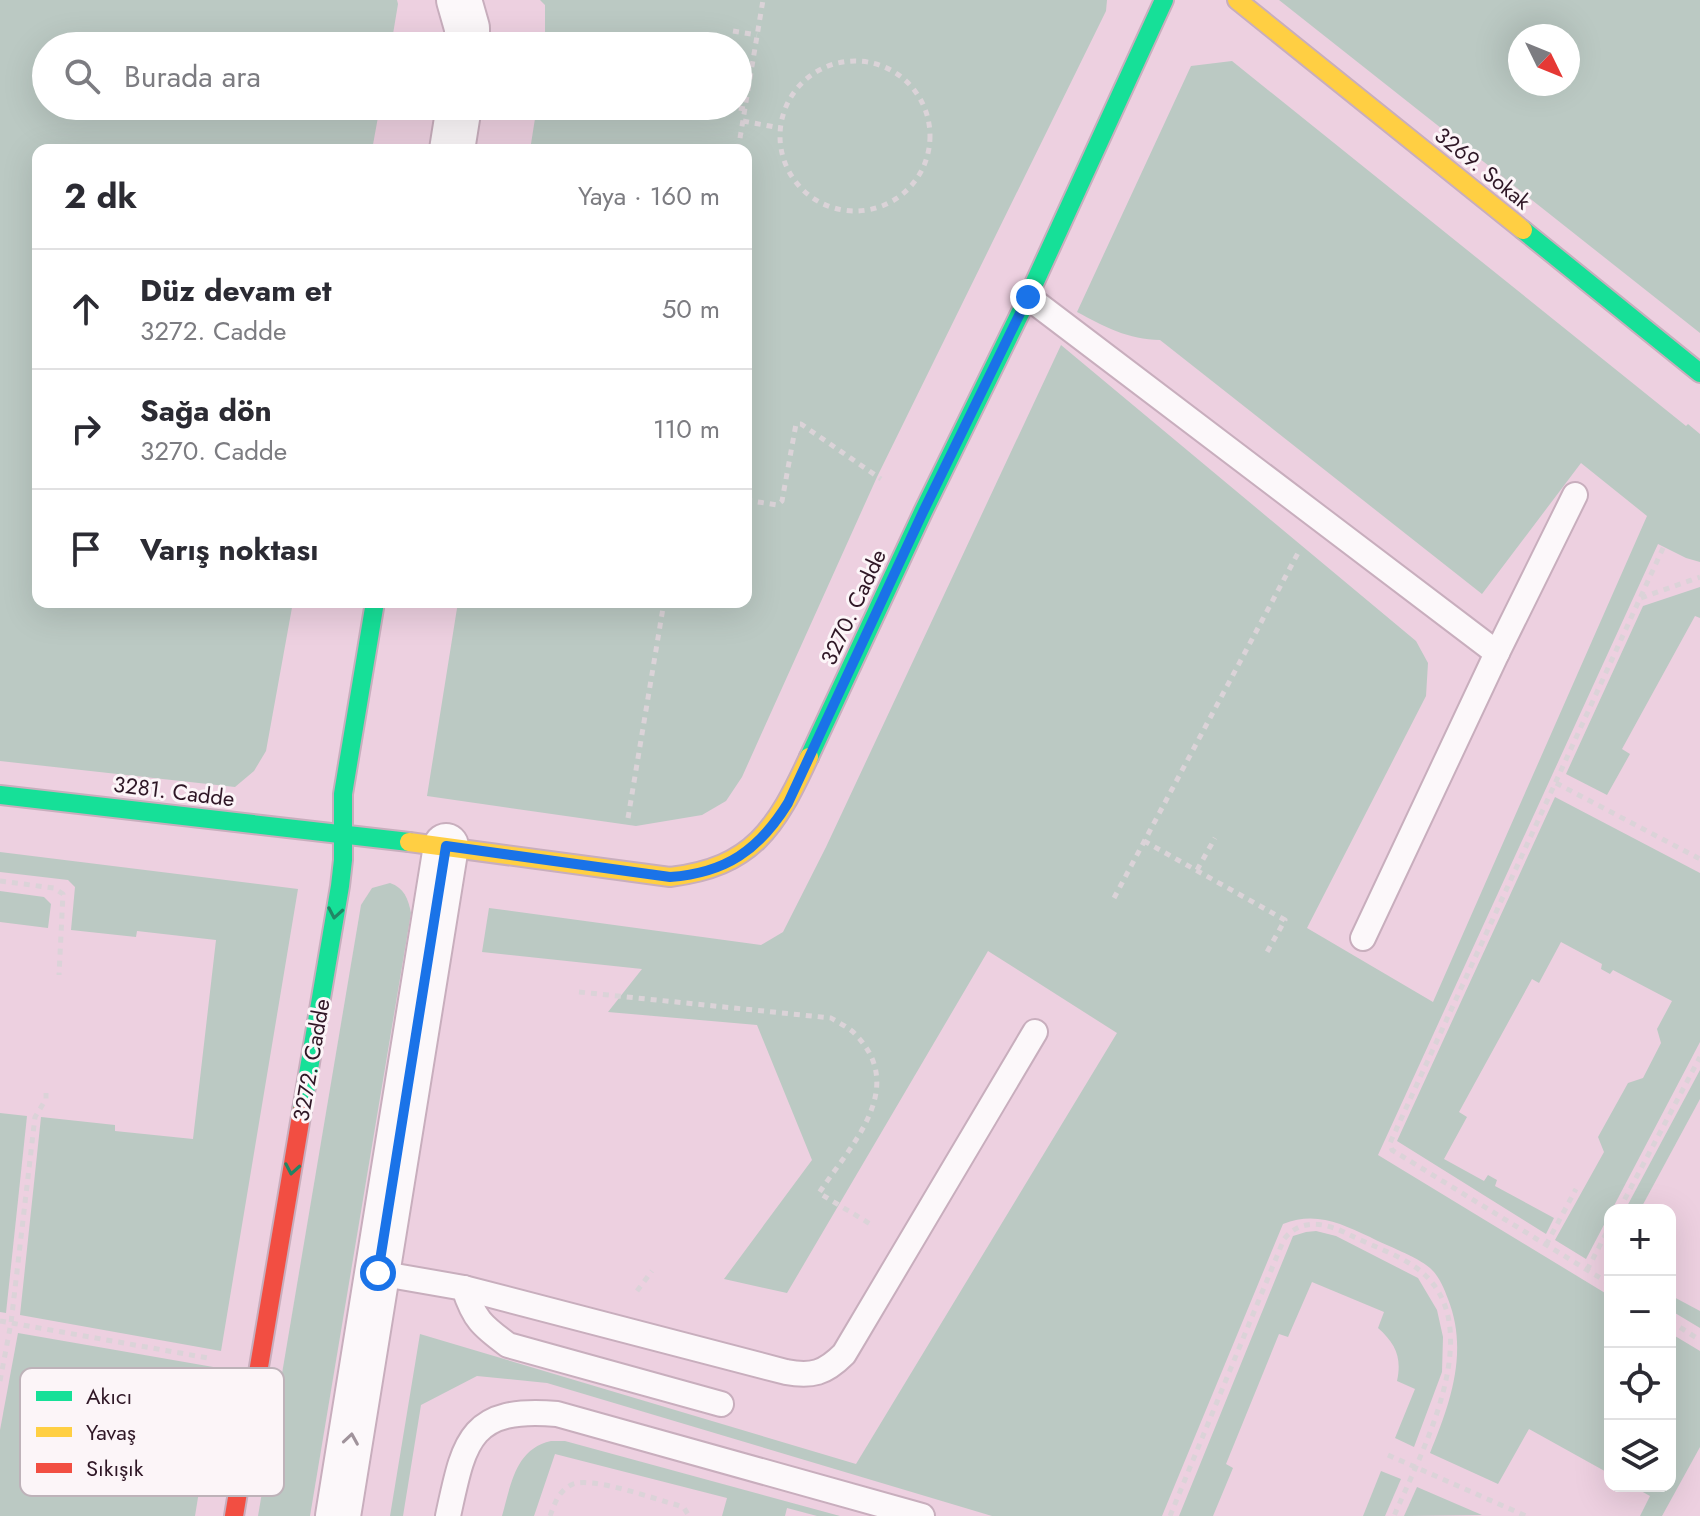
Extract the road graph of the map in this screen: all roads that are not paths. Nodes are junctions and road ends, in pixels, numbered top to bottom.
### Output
1 (459, 0) edge
2 (1164, 0) edge
3 (1237, 0) edge
4 (467, 32) edge
5 (457, 120) edge
6 (453, 144) edge
7 (1028, 297) junction
8 (1700, 373) edge
9 (1575, 495) dead end
10 (374, 608) edge
11 (1497, 653) junction
12 (0, 795) edge
13 (343, 836) junction
14 (446, 846) junction
15 (1363, 938) dead end
16 (1035, 1032) dead end
17 (378, 1273) junction
18 (464, 1288) junction
19 (259, 1368) edge
20 (721, 1404) dead end
21 (237, 1496) edge
22 (234, 1516) edge
23 (338, 1516) edge
24 (448, 1516) edge
25 (922, 1516) edge

1 - 4 street
2 - 7 street, 3270. Cadde
3 - 8 street, 3269. Sokak
5 - 6 street
7 - 11 lane
7 - 14 street, 3270. Cadde
9 - 11 lane
10 - 13 street, 3272. Cadde
11 - 15 lane
12 - 13 street, 3281. Cadde
13 - 14 street, 3270. Cadde
13 -> 19 street, 3272. Cadde
14 - 17 street
16 - 18 lane
17 - 18 lane
23 -> 17 street
18 - 20 lane
21 -> 22 street, 3272. Cadde
24 - 25 lane

